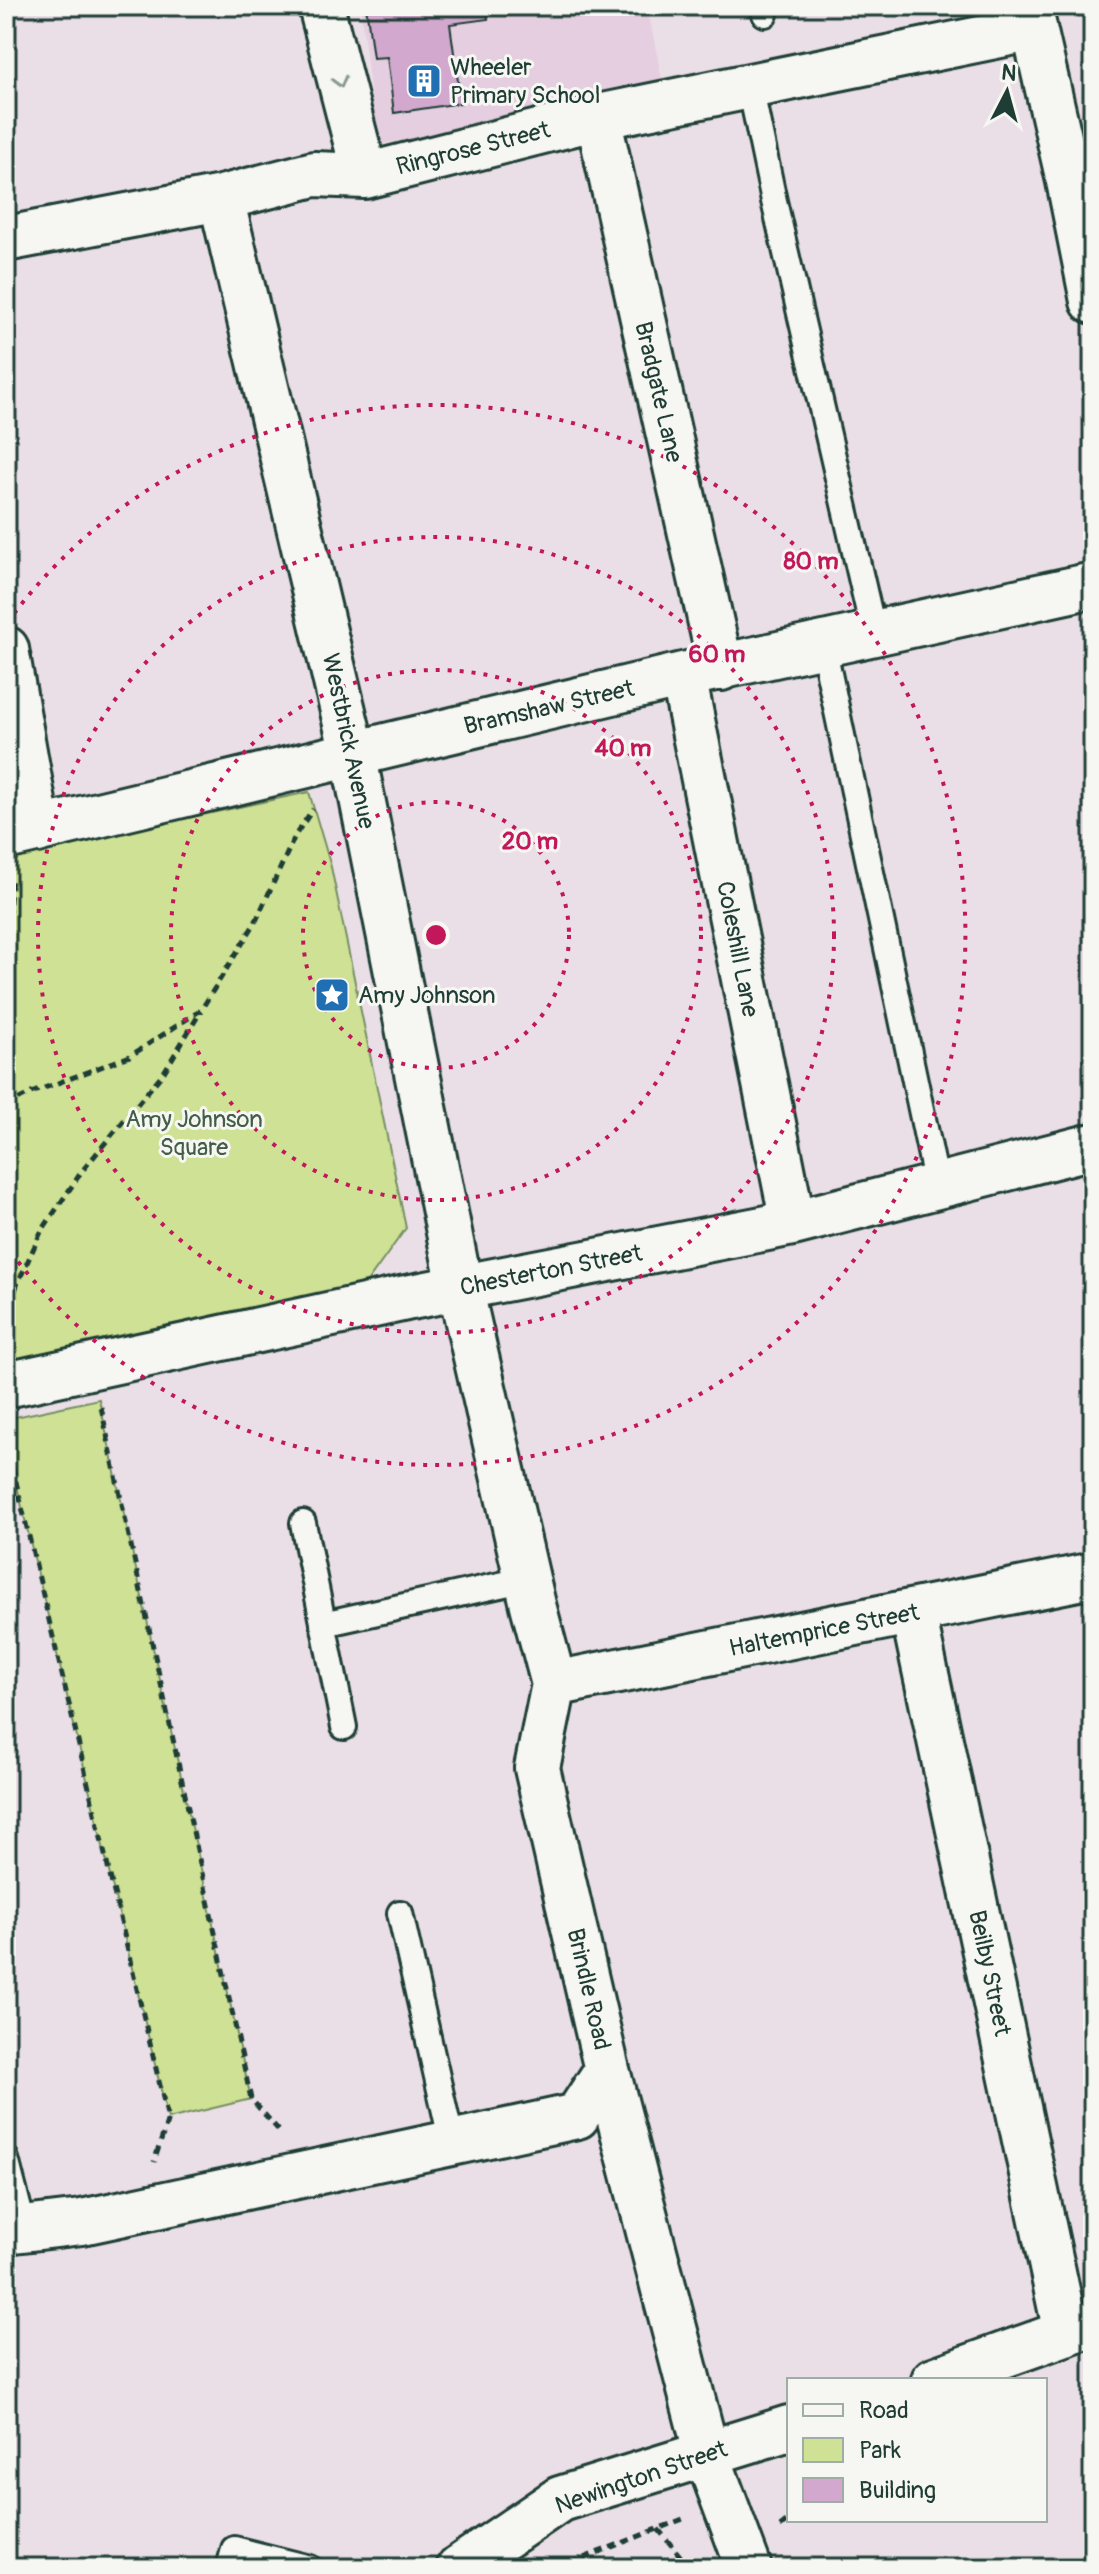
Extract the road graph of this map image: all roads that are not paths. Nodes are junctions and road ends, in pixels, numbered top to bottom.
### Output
1 (321, 6) edge
2 (1031, 17) edge
3 (750, 86) junction
4 (598, 117) junction
5 (365, 176) junction
6 (1081, 180) edge
7 (221, 198) junction
8 (6, 239) edge
9 (1093, 301) edge
10 (1093, 585) edge
11 (874, 634) junction
12 (823, 645) junction
13 (6, 649) edge
14 (702, 671) junction
15 (353, 753) junction
16 (22, 833) edge
17 (1093, 1146) edge
18 (937, 1185) junction
19 (793, 1223) junction
20 (460, 1287) junction
21 (6, 1385) edge
22 (303, 1523) dead end
23 (1093, 1575) edge
24 (527, 1579) junction
25 (913, 1613) junction
26 (323, 1624) junction
27 (554, 1684) junction
28 (344, 1727) dead end
29 (400, 1913) dead end
30 (607, 2070) junction
31 (452, 2143) junction
32 (6, 2159) edge
33 (15, 2230) edge
34 (1080, 2328) edge
35 (940, 2378) edge
36 (787, 2429) edge
37 (707, 2455) junction
38 (229, 2568) edge
39 (310, 2568) edge
40 (459, 2568) edge
41 (749, 2568) edge

1 -> 5 street
2 - 3 street, Ringrose Street
2 - 6 street
3 - 4 street, Ringrose Street
3 - 11 lane
4 - 5 street, Ringrose Street
4 - 14 street, Bradgate Lane
5 - 7 street, Ringrose Street
6 - 9 street
7 - 8 street, Ringrose Street
7 - 15 street, Westbrick Avenue
10 - 11 street, Bramshaw Street
11 - 12 street, Bramshaw Street
12 - 14 street, Bramshaw Street
12 - 18 lane
13 - 16 street
14 - 15 street, Bramshaw Street
14 - 19 street, Coleshill Lane
15 - 16 street, Bramshaw Street
15 - 20 street, Westbrick Avenue
17 - 18 street, Chesterton Street
18 - 19 street, Chesterton Street
19 - 20 street, Chesterton Street
20 - 21 street, Chesterton Street
20 - 24 street, Brindle Road
22 - 26 lane
23 - 25 street, Haltemprice Street
24 - 26 lane
24 - 27 street, Brindle Road
25 - 27 street, Haltemprice Street
25 - 34 street, Beilby Street
26 - 28 lane
27 - 30 street, Brindle Road
29 - 31 lane
30 - 31 street, Brindle Road
30 - 37 street
31 - 33 street, Brindle Road
32 - 33 lane
34 - 35 street
36 - 37 street, Newington Street
37 - 40 street, Newington Street
37 - 41 street
38 - 39 lane

